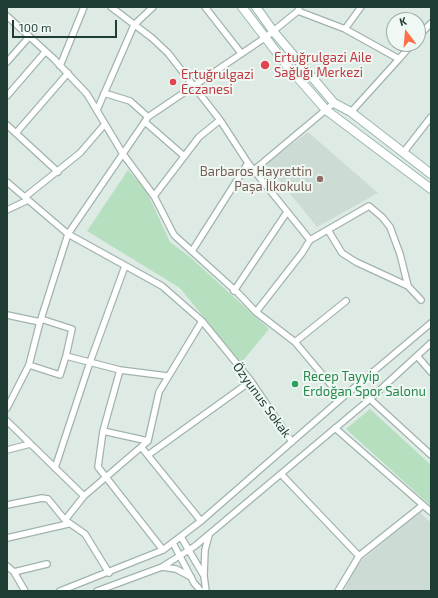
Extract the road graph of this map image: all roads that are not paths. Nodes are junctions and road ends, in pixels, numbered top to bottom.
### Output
1 (84, 7) edge
2 (111, 7) edge
3 (153, 7) edge
4 (205, 7) edge
5 (242, 7) edge
6 (256, 7) edge
7 (361, 7) edge
8 (299, 9) edge
9 (7, 16) edge
10 (134, 25) junction
11 (345, 29) junction
12 (273, 31) junction
13 (29, 37) junction
14 (266, 37) junction
15 (45, 52) junction
16 (405, 52) edge
17 (242, 53) junction
18 (399, 59) junction
19 (7, 62) edge
20 (60, 66) junction
21 (68, 73) junction
22 (195, 86) junction
23 (104, 93) junction
24 (7, 96) edge
25 (334, 103) junction
26 (97, 110) junction
27 (326, 110) junction
28 (351, 112) junction
29 (431, 117) edge
30 (147, 119) junction
31 (220, 120) junction
32 (105, 124) junction
33 (7, 125) edge
34 (16, 133) junction
35 (404, 153) junction
36 (123, 154) junction
37 (184, 156) junction
38 (248, 163) junction
39 (254, 170) junction
40 (58, 172) junction
41 (431, 174) edge
42 (7, 182) edge
43 (431, 190) edge
44 (154, 196) junction
45 (26, 198) junction
46 (7, 210) edge
47 (287, 212) junction
48 (328, 230) junction
49 (68, 234) junction
50 (310, 240) junction
51 (192, 251) junction
52 (125, 266) junction
53 (408, 286) junction
54 (234, 291) junction
55 (421, 300) dead end
56 (346, 301) dead end
57 (256, 312) junction
58 (7, 315) edge
59 (202, 320) junction
60 (40, 321) junction
61 (431, 323) edge
62 (295, 342) junction
63 (431, 343) edge
64 (66, 356) junction
65 (417, 356) junction
66 (90, 362) junction
67 (29, 365) junction
68 (120, 370) junction
69 (431, 372) edge
70 (167, 376) junction
71 (251, 382) junction
72 (342, 398) junction
73 (370, 399) junction
74 (7, 408) edge
75 (7, 421) edge
76 (335, 428) junction
77 (103, 430) junction
78 (148, 441) junction
79 (292, 442) junction
80 (30, 444) junction
81 (142, 448) junction
82 (7, 450) edge
83 (148, 455) junction
84 (431, 456) edge
85 (55, 468) junction
86 (281, 474) junction
87 (107, 476) junction
88 (84, 496) junction
89 (7, 505) edge
90 (423, 505) junction
91 (431, 512) edge
92 (66, 522) junction
93 (201, 522) junction
94 (209, 534) junction
95 (181, 537) junction
96 (7, 538) edge
97 (173, 543) junction
98 (163, 550) junction
99 (189, 550) junction
100 (181, 555) junction
101 (359, 556) junction
102 (47, 564) dead end
103 (7, 566) edge
104 (162, 567) junction
105 (14, 572) junction
106 (109, 573) junction
107 (204, 576) junction
108 (191, 577) junction
109 (25, 591) edge
110 (60, 591) edge
111 (97, 591) edge
112 (201, 591) edge
113 (206, 591) edge
114 (338, 591) edge

1 - 20 street
2 - 10 street
3 - 10 street
4 - 17 street
5 - 14 street
6 - 12 street
7 - 11 street
8 - 11 street
8 - 12 street
9 - 13 street
10 - 22 street
10 - 23 street
11 - 18 street
12 - 14 street
12 - 25 street
13 - 15 street
13 - 19 street
14 - 17 street
14 - 27 street
15 - 20 street
15 - 24 street
16 - 18 street
17 - 22 street
18 - 28 street
20 - 21 street
21 - 26 street
21 - 34 street
22 - 30 street
22 - 31 street
23 - 26 street
23 - 30 street
25 - 27 street
25 - 28 street
26 - 32 street
27 - 39 street
27 - 43 street
28 - 35 street
29 - 35 street
30 - 36 street
30 - 37 street
31 - 37 street
31 - 38 street
32 - 36 street
32 - 40 street
33 - 34 street
34 - 40 street
35 - 41 street
36 - 44 street
36 - 49 street
37 - 44 street
38 - 39 street
38 - 51 street
39 - 47 street
40 - 45 street
42 - 45 street, Özyunus Sokak
44 - 51 street
45 - 46 street
45 - 49 street, Özyunus Sokak
47 - 50 street
47 - 54 street
48 - 50 street
48 - 53 street
48 - 53 street
49 - 52 street, Özyunus Sokak
49 - 60 street
50 - 57 street
51 - 54 street
52 - 59 street, Özyunus Sokak
52 - 66 street
53 - 55 street
54 - 57 street
56 - 62 street
57 - 62 street
58 - 60 street
59 - 70 street
59 - 71 street, Özyunus Sokak
60 - 64 street
60 - 67 street
61 - 72 street
62 - 72 street
63 - 65 street
64 - 66 street
64 - 67 street
65 - 69 street
65 - 73 street
66 - 68 street
66 - 85 street
67 - 74 street
68 - 70 street
68 - 77 street
70 - 78 street
71 - 79 street, Özyunus Sokak
71 - 83 street
72 - 79 street
73 - 76 street
73 - 84 street
75 - 80 street
76 - 86 street
76 - 90 street
77 - 78 street
77 - 87 street
78 - 81 street
79 - 93 street, Özyunus Sokak
80 - 82 street
80 - 85 street
81 - 83 street
81 - 87 street
83 - 93 street
85 - 88 street
86 - 94 street
86 - 101 street
87 - 88 street
87 - 98 street
88 - 92 street
89 - 92 street
90 - 91 street
90 - 101 street
92 - 96 street
92 - 106 street
93 - 95 street, Özyunus Sokak
94 - 99 street
94 - 107 street
95 - 97 street, Özyunus Sokak
95 - 99 street
97 - 98 street, Özyunus Sokak
97 - 100 street
98 - 106 street, Özyunus Sokak
99 - 100 street
99 - 107 street
100 - 104 street
100 - 108 street
101 - 114 street
102 - 105 street
103 - 105 street
104 - 108 street
104 - 111 street
105 - 109 street
106 - 110 street, Özyunus Sokak
107 - 113 street
108 - 112 street

